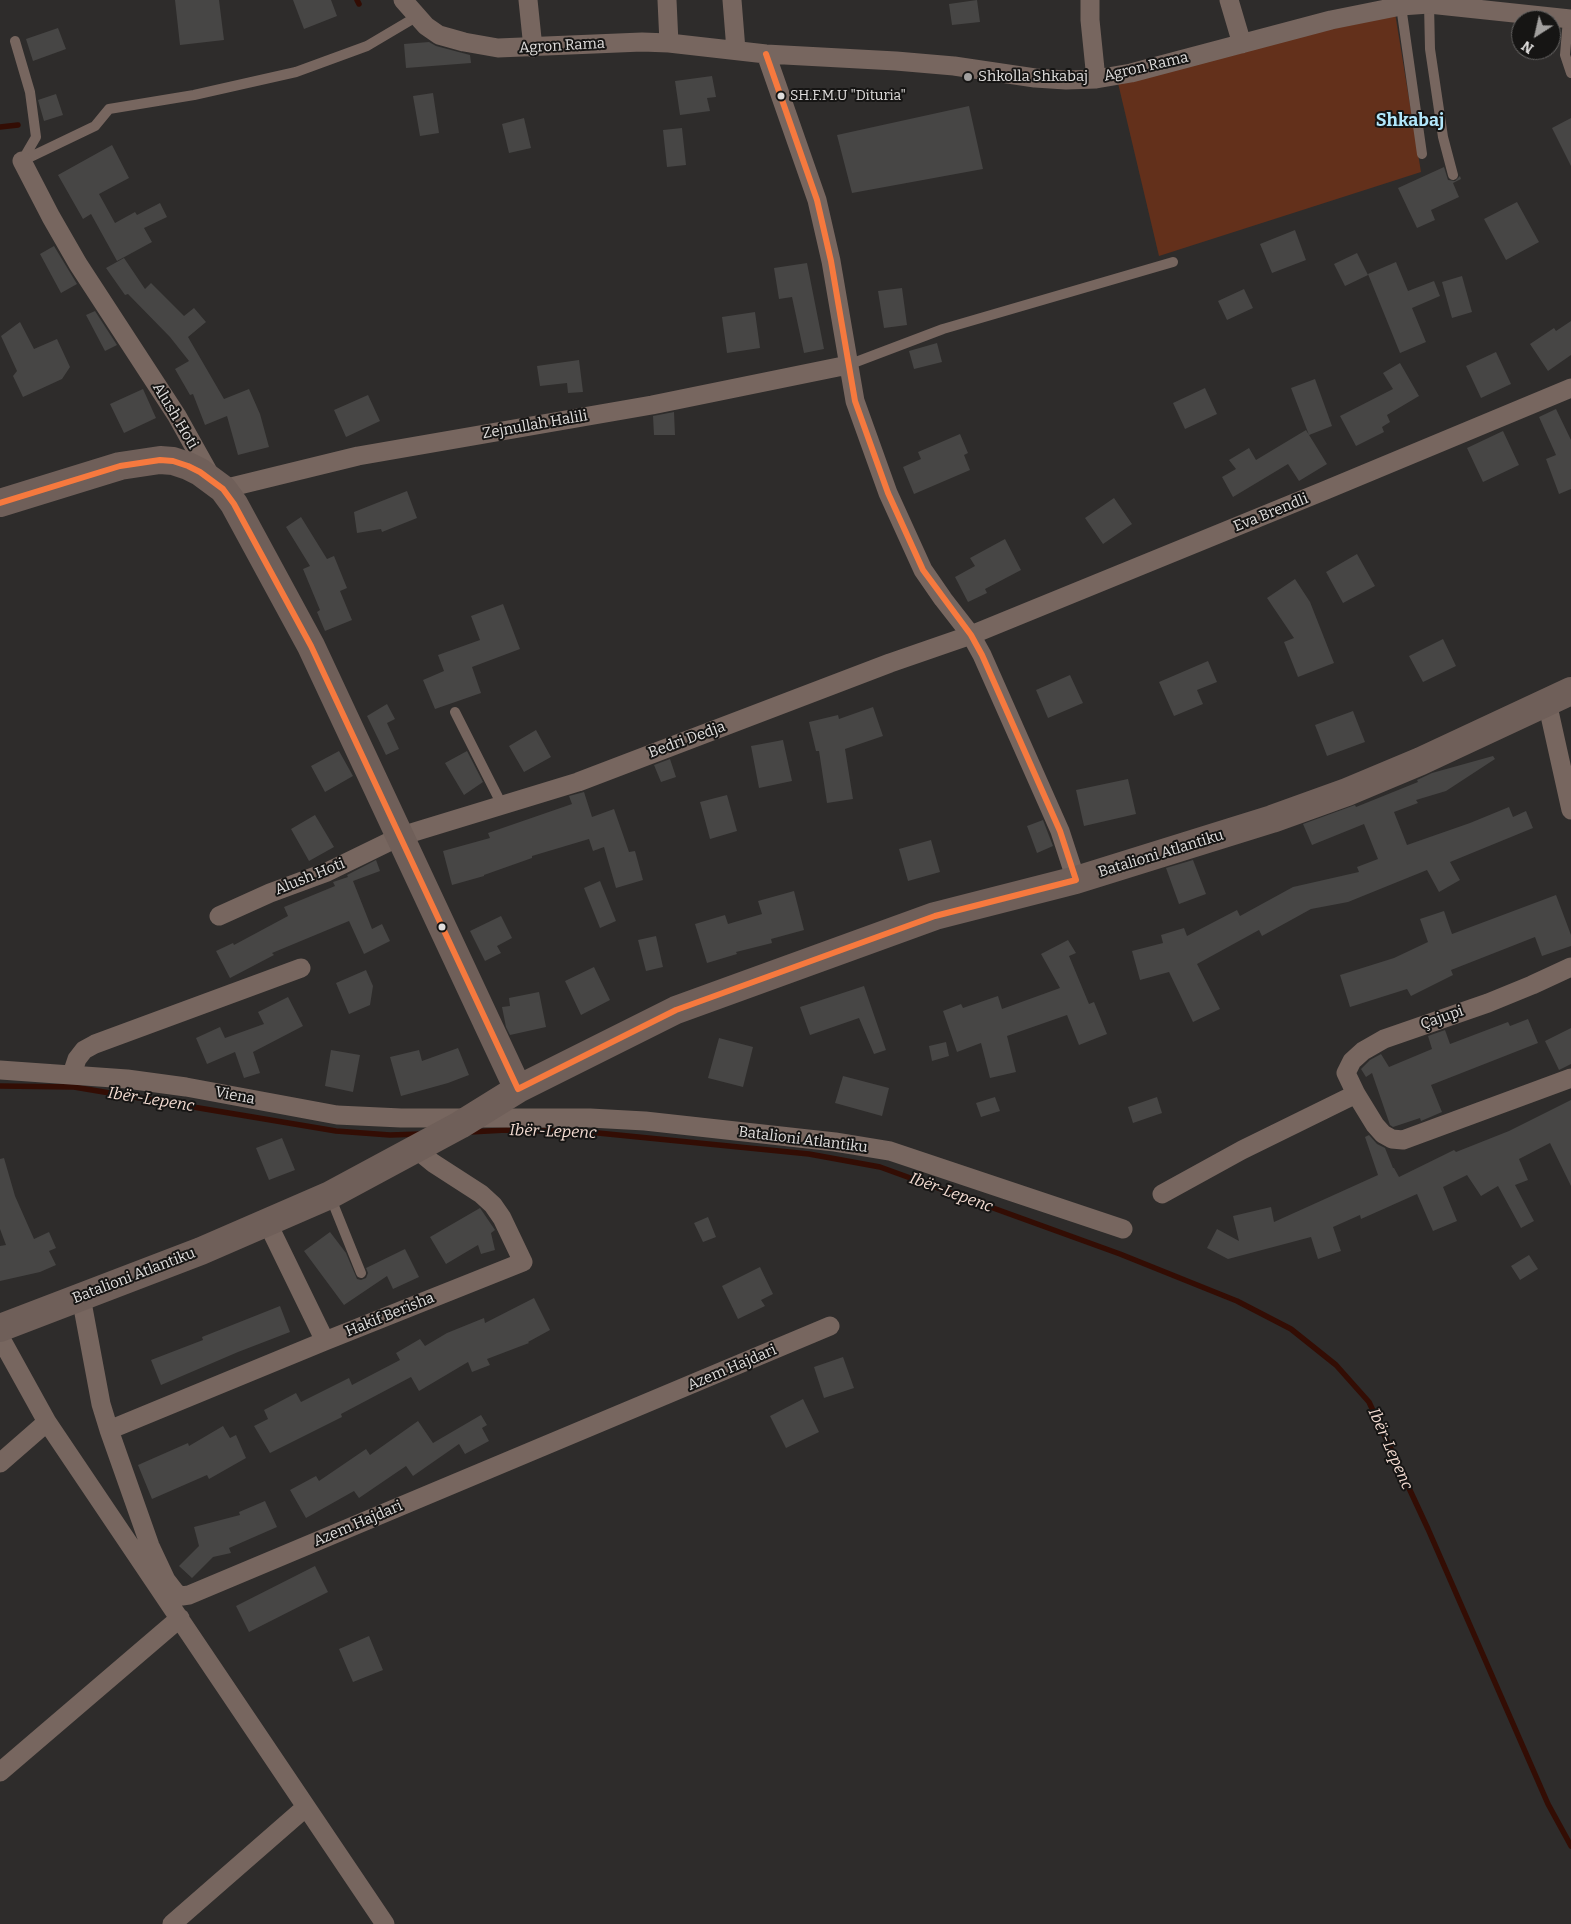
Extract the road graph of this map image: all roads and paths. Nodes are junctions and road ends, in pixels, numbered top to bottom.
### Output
1 (403, 0) edge
2 (528, 0) edge
3 (667, 0) edge
4 (732, 0) edge
5 (1090, 0) edge
6 (1229, 0) edge
7 (1429, 4) junction
8 (1401, 6) junction
9 (416, 17) junction
10 (1570, 19) edge
11 (15, 41) dead end
12 (669, 43) junction
13 (1242, 44) junction
14 (533, 48) junction
15 (736, 50) junction
16 (766, 54) junction
17 (1571, 73) edge
18 (1096, 79) junction
19 (1422, 154) dead end
20 (22, 161) junction
21 (1453, 175) dead end
22 (1173, 262) dead end
23 (848, 365) junction
24 (1571, 388) edge
25 (218, 485) junction
26 (0, 503) edge
27 (971, 635) junction
28 (1559, 696) edge
29 (455, 712) dead end
30 (502, 805) junction
31 (1571, 810) edge
32 (401, 836) junction
33 (1076, 880) junction
34 (219, 916) dead end
35 (1571, 967) edge
36 (300, 968) dead end
37 (0, 1070) edge
38 (1346, 1073) junction
39 (72, 1074) junction
40 (1571, 1078) edge
41 (518, 1089) junction
42 (1356, 1094) junction
43 (1322, 1111) junction
44 (466, 1121) junction
45 (416, 1149) junction
46 (1162, 1194) dead end
47 (330, 1195) junction
48 (267, 1222) junction
49 (1123, 1229) dead end
50 (361, 1273) dead end
51 (81, 1297) junction
52 (830, 1326) dead end
53 (0, 1328) edge
54 (0, 1337) edge
55 (325, 1341) junction
56 (47, 1422) junction
57 (109, 1430) junction
58 (0, 1463) edge
59 (180, 1618) junction
60 (0, 1772) edge
61 (306, 1808) junction
62 (172, 1924) edge
63 (384, 1924) edge

1 - 9 street, Agron Rama
2 - 14 street
3 - 12 street
4 - 15 street
5 - 18 street
6 - 13 street
7 - 8 street, Agron Rama
7 - 10 street, Agron Rama
7 - 21 lane
8 - 13 street, Agron Rama
8 - 19 lane
9 - 14 street, Agron Rama
9 - 20 lane
10 - 17 lane
11 - 20 lane
12 - 14 street, Agron Rama
12 - 15 street, Agron Rama
13 - 18 street, Agron Rama
15 - 16 street, Agron Rama
16 - 18 street, Agron Rama
16 - 23 street
20 - 25 street, Alush Hoti
22 - 23 lane
23 - 25 street, Zejnullah Halili
23 - 27 street
24 - 27 street, Eva Brendli
25 - 26 street
25 - 32 street, Alush Hoti
27 - 30 street, Bedri Dedja
27 - 33 street
28 - 31 street
28 - 33 street, Batalioni Atlantiku
29 - 30 lane
30 - 32 street, Bedri Dedja
32 - 34 street, Alush Hoti
32 - 41 street, Alush Hoti
33 - 41 street, Batalioni Atlantiku
35 - 38 street, Çajupi
36 - 39 street
37 - 39 street, Viena
38 - 42 street
38 - 43 street, Çajupi
39 - 44 street, Viena
40 - 42 street
41 - 44 street, Batalioni Atlantiku
42 - 43 street
43 - 46 street
44 - 45 street, Batalioni Atlantiku
44 - 49 street, Batalioni Atlantiku
45 - 47 street, Batalioni Atlantiku
45 - 55 street, Hakif Berisha
47 - 48 street, Batalioni Atlantiku
47 - 50 lane
48 - 51 street, Batalioni Atlantiku
48 - 55 street
51 - 53 street, Batalioni Atlantiku
51 - 57 street, Azem Hajdari
52 - 57 street, Azem Hajdari
54 - 56 street
55 - 57 street, Hakif Berisha
56 - 58 street
56 - 59 street
59 - 60 street
59 - 61 street
61 - 62 street
61 - 63 street

